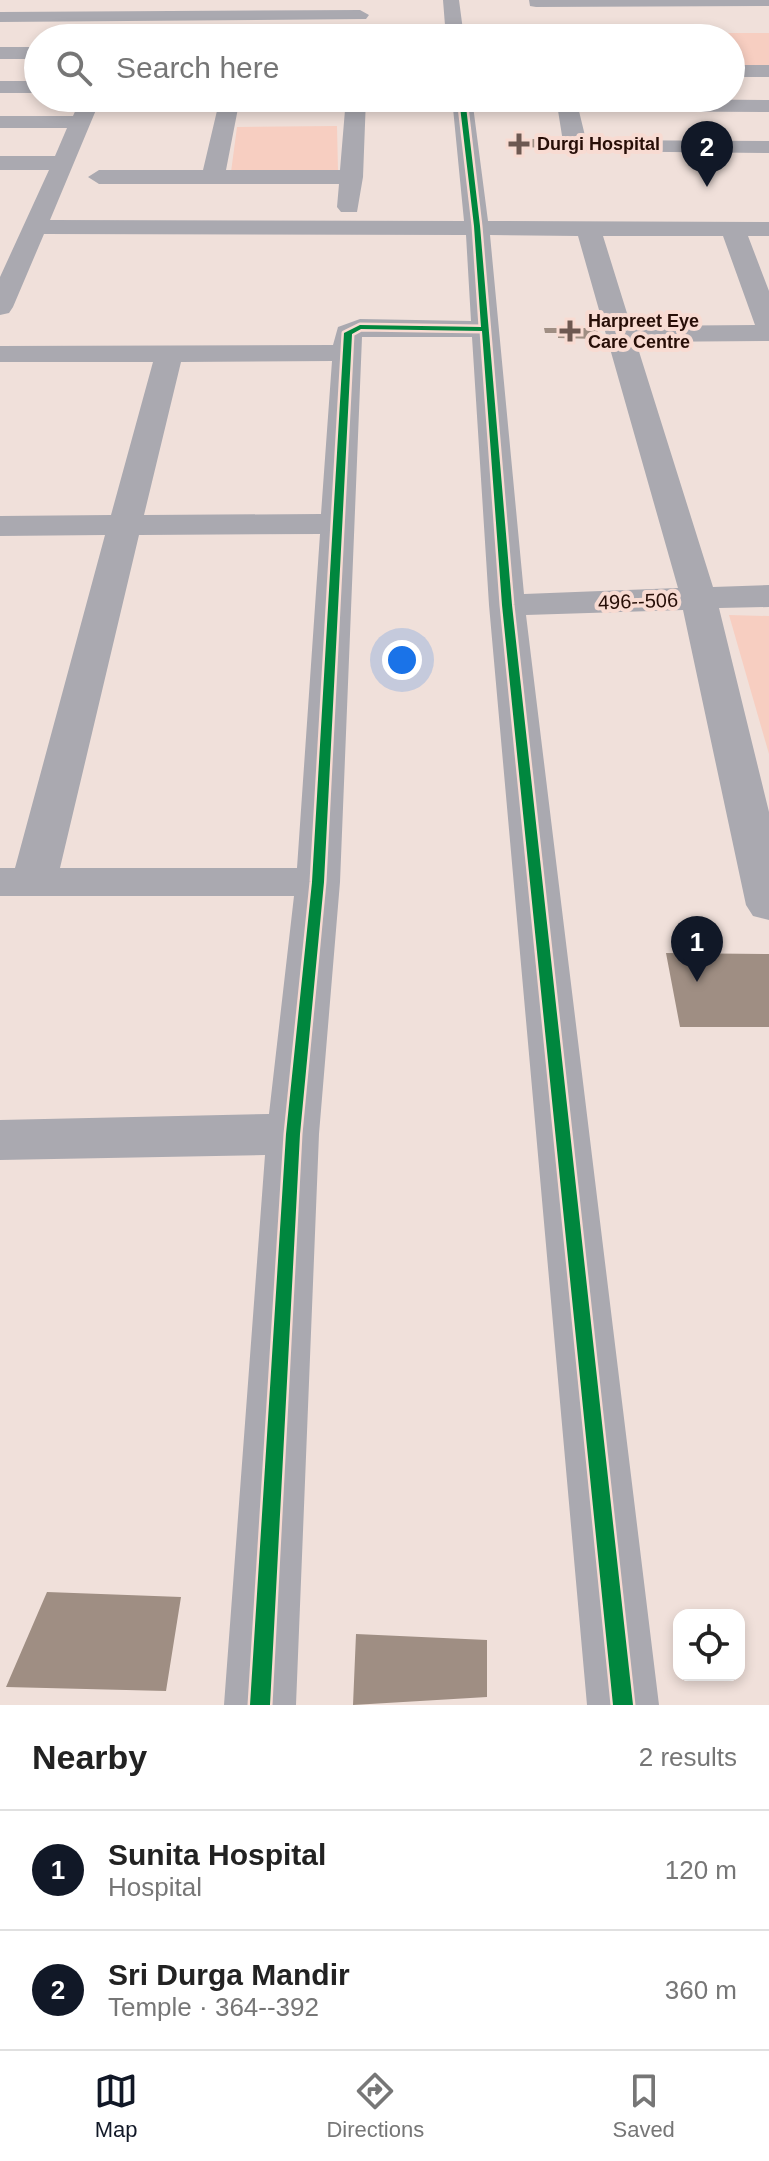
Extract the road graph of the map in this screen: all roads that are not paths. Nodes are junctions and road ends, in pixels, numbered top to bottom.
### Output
1 (451, 0) edge
2 (769, 1) edge
3 (537, 6) edge
4 (234, 8) edge
5 (360, 8) edge
6 (0, 17) edge
7 (454, 24) edge
8 (0, 53) edge
9 (24, 53) edge
10 (745, 71) edge
11 (769, 71) edge
12 (0, 87) edge
13 (24, 87) edge
14 (745, 106) edge
15 (769, 106) edge
16 (85, 112) edge
17 (227, 112) edge
18 (355, 112) edge
19 (464, 112) edge
20 (569, 112) edge
21 (0, 122) edge
22 (81, 122) junction
23 (769, 147) edge
24 (0, 163) edge
25 (64, 163) junction
26 (99, 177) dead end
27 (213, 177) junction
28 (352, 177) junction
29 (348, 225) junction
30 (477, 226) junction
31 (37, 227) junction
32 (588, 227) junction
33 (733, 229) junction
34 (769, 229) edge
35 (762, 291) edge
36 (0, 307) edge
37 (769, 326) edge
38 (484, 329) junction
39 (769, 333) edge
40 (618, 334) junction
41 (169, 353) junction
42 (348, 353) junction
43 (0, 354) edge
44 (337, 524) junction
45 (123, 525) junction
46 (0, 526) edge
47 (769, 596) edge
48 (699, 599) junction
49 (507, 605) junction
50 (17, 882) edge
51 (318, 882) junction
52 (769, 905) edge
53 (293, 1134) junction
54 (0, 1140) edge
55 (260, 1705) edge
56 (623, 1705) edge

1 - 7 street
2 - 3 street
4 - 5 street
4 - 6 street
8 - 9 street
10 - 11 street
12 - 13 street
14 - 15 street
16 - 22 street
17 - 27 street
18 - 28 street
19 - 30 street
20 - 23 street
21 - 22 street
22 - 25 street
24 - 25 street
25 - 31 street
26 - 27 street
27 - 28 street
28 - 29 street
29 - 30 street
29 - 31 street
30 - 32 street
30 - 38 street
31 - 36 street
32 - 33 street
32 - 40 street
33 - 34 street
33 - 35 street
35 - 37 street
38 - 42 street
38 - 49 street
39 - 40 street
40 - 48 street
41 - 42 street
41 - 43 street
41 - 45 street
42 - 44 street
44 - 45 street
44 - 51 street
45 - 46 street
45 - 50 street
47 - 48 street, 496--506
48 - 49 street, 496--506
48 - 52 street
49 - 56 street
50 - 51 street
51 - 53 street
53 - 54 street
53 - 55 street

